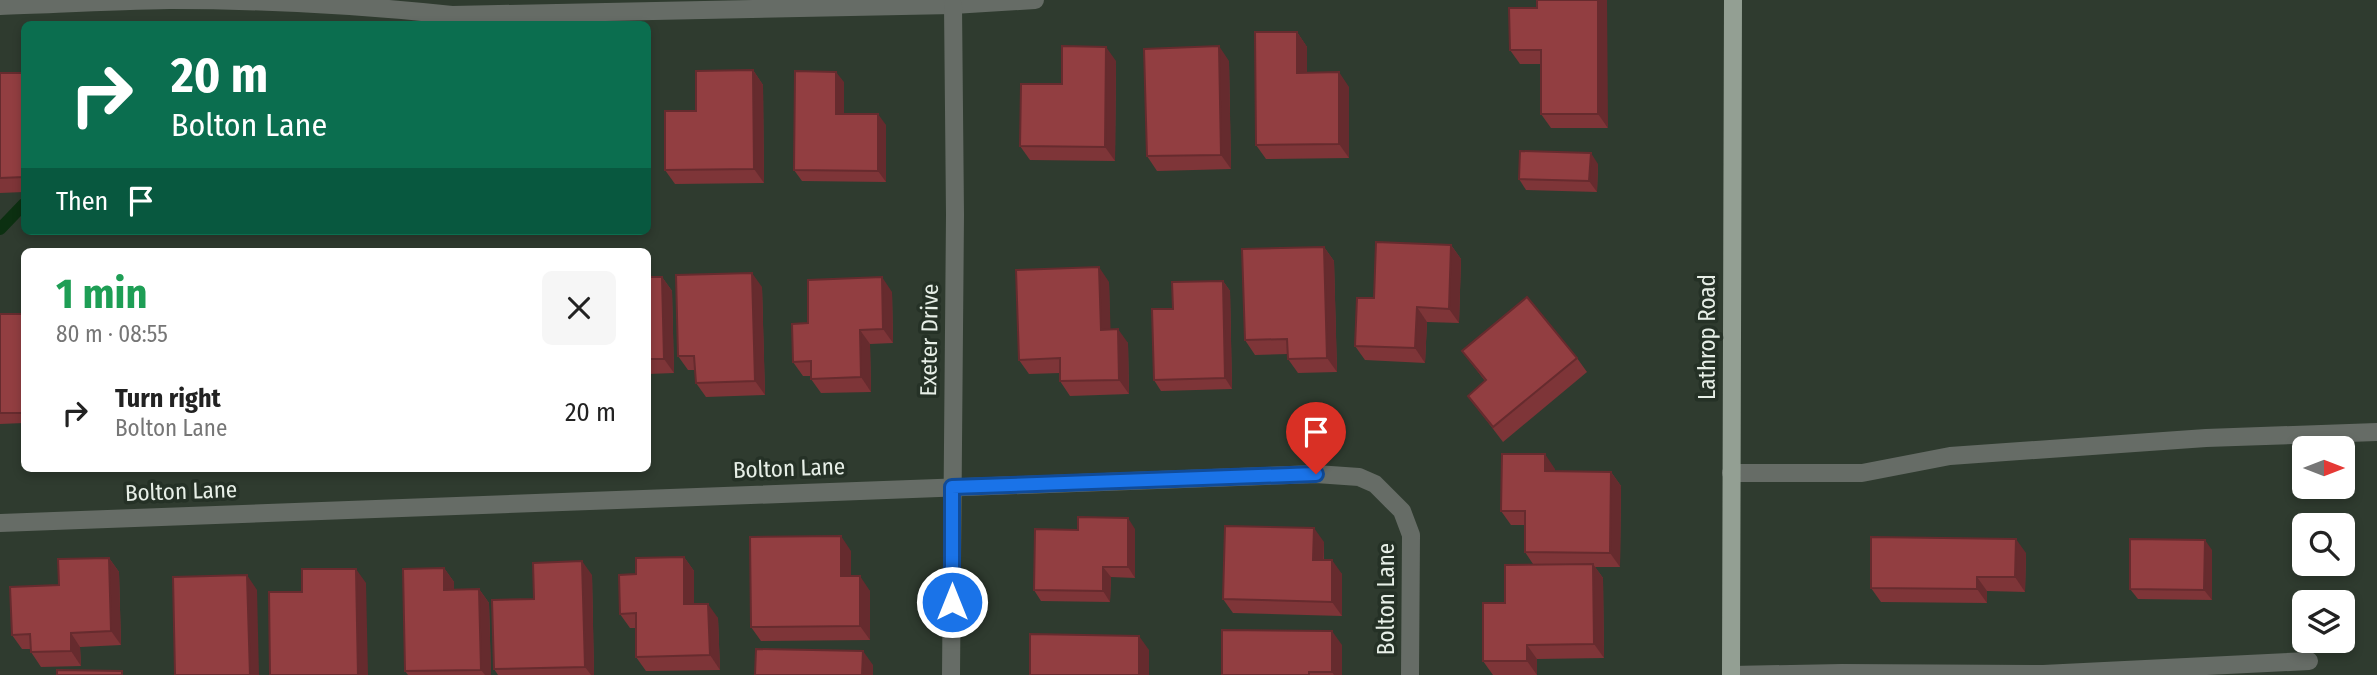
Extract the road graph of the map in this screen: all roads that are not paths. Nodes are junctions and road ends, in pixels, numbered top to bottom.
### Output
1 (1035, 0) edge
2 (1733, 0) edge
3 (376, 4) edge
4 (954, 5) junction
5 (0, 6) edge
6 (2377, 432) edge
7 (1731, 472) junction
8 (952, 487) junction
9 (0, 523) edge
10 (2309, 660) dead end
11 (951, 675) edge
12 (1410, 675) edge
13 (1731, 675) edge

1 - 4 street
2 - 7 main road, Lathrop Road
3 - 4 street
3 - 5 street
4 - 8 street, Exeter Drive
6 - 7 street
7 - 13 main road, Lathrop Road
8 - 9 street, Bolton Lane
8 - 11 street, Exeter Drive
8 - 12 street, Bolton Lane
10 - 13 street

